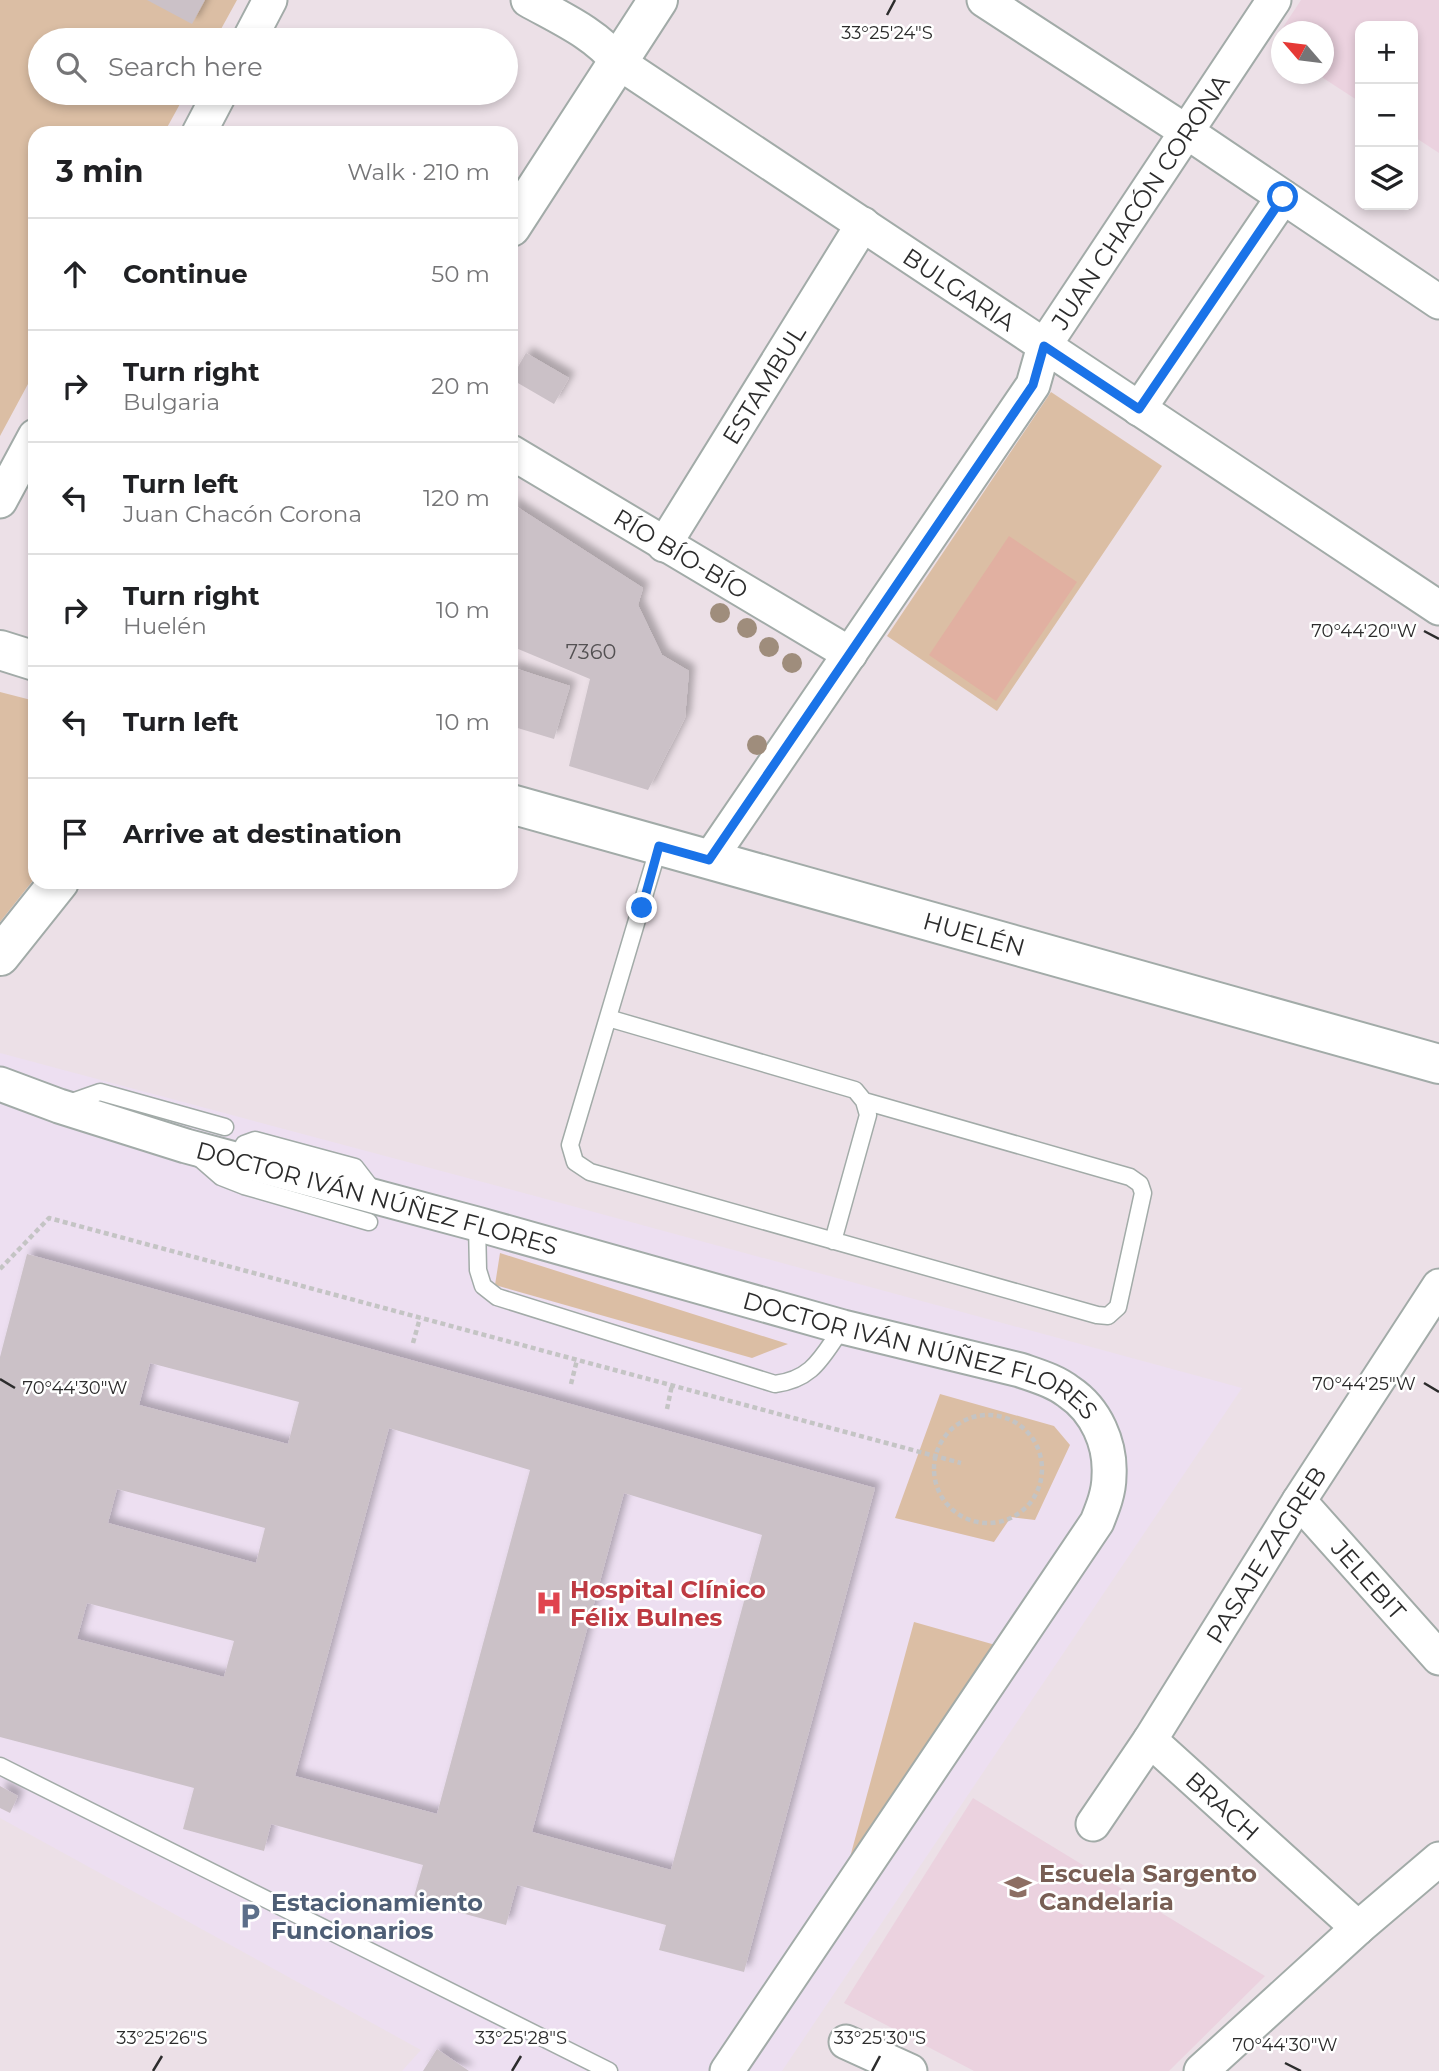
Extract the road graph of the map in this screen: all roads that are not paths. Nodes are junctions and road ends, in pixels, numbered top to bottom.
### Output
1 (270, 0) edge
2 (528, 0) edge
3 (658, 0) edge
4 (984, 0) edge
5 (1274, 0) edge
6 (255, 28) edge
7 (618, 62) junction
8 (214, 105) edge
9 (203, 126) edge
10 (1186, 132) junction
11 (1283, 197) junction
12 (518, 216) edge
13 (863, 224) junction
14 (1439, 302) edge
15 (1044, 346) junction
16 (1139, 409) junction
17 (28, 449) edge
18 (518, 456) edge
19 (0, 501) edge
20 (664, 545) junction
21 (1439, 608) edge
22 (0, 650) edge
23 (850, 654) junction
24 (28, 659) edge
25 (0, 675) edge
26 (28, 682) edge
27 (518, 806) edge
28 (659, 846) junction
29 (709, 860) junction
30 (53, 889) edge
31 (0, 956) edge
32 (608, 1018) junction
33 (1439, 1064) edge
34 (0, 1084) edge
35 (864, 1101) junction
36 (59, 1106) junction
37 (225, 1127) dead end
38 (477, 1224) junction
39 (832, 1241) junction
40 (1438, 1290) edge
41 (843, 1327) junction
42 (1299, 1502) junction
43 (1439, 1658) edge
44 (1150, 1740) junction
45 (0, 1766) edge
46 (1093, 1824) dead end
47 (1439, 1859) edge
48 (1358, 1928) junction
49 (846, 2042) dead end
50 (609, 2071) edge
51 (727, 2071) edge
52 (911, 2071) edge
53 (1200, 2071) edge

1 - 6 street
2 - 7 street, BULGARIA
3 - 7 main road
4 - 10 street
5 - 10 street, JUAN CHACÓN CORONA
7 - 12 main road
7 - 13 street, BULGARIA
8 - 9 street
10 - 11 street
10 - 15 street, JUAN CHACÓN CORONA
11 - 14 street
11 - 16 street
13 - 15 street, BULGARIA
13 - 20 street, ESTAMBUL
15 - 16 street, BULGARIA
15 - 23 street, JUAN CHACÓN CORONA
16 - 21 street, BULGARIA
17 - 19 street
18 - 20 street, RÍO BÍO-BÍO
20 - 23 street, RÍO BÍO-BÍO
22 - 24 main road
23 - 29 street, JUAN CHACÓN CORONA
25 - 26 main road
27 - 28 main road, HUELÉN
28 - 29 main road, HUELÉN
28 - 32 lane
29 - 33 main road, HUELÉN
30 - 31 main road
32 - 35 lane
32 - 39 lane
34 - 36 street, DOCTOR IVÁN NÚÑEZ FLORES
35 - 39 lane
35 - 39 lane
36 - 37 lane
36 - 38 street, DOCTOR IVÁN NÚÑEZ FLORES
38 - 41 street, DOCTOR IVÁN NÚÑEZ FLORES
38 - 41 lane
40 - 42 street, PASAJE ZAGREB
41 - 51 street, DOCTOR IVÁN NÚÑEZ FLORES
42 - 43 street, JELEBIT
42 - 44 street, PASAJE ZAGREB
44 - 46 street, PASAJE ZAGREB
44 - 48 street, BRACH
45 - 50 lane
47 - 48 street
48 - 53 street
49 - 52 street

